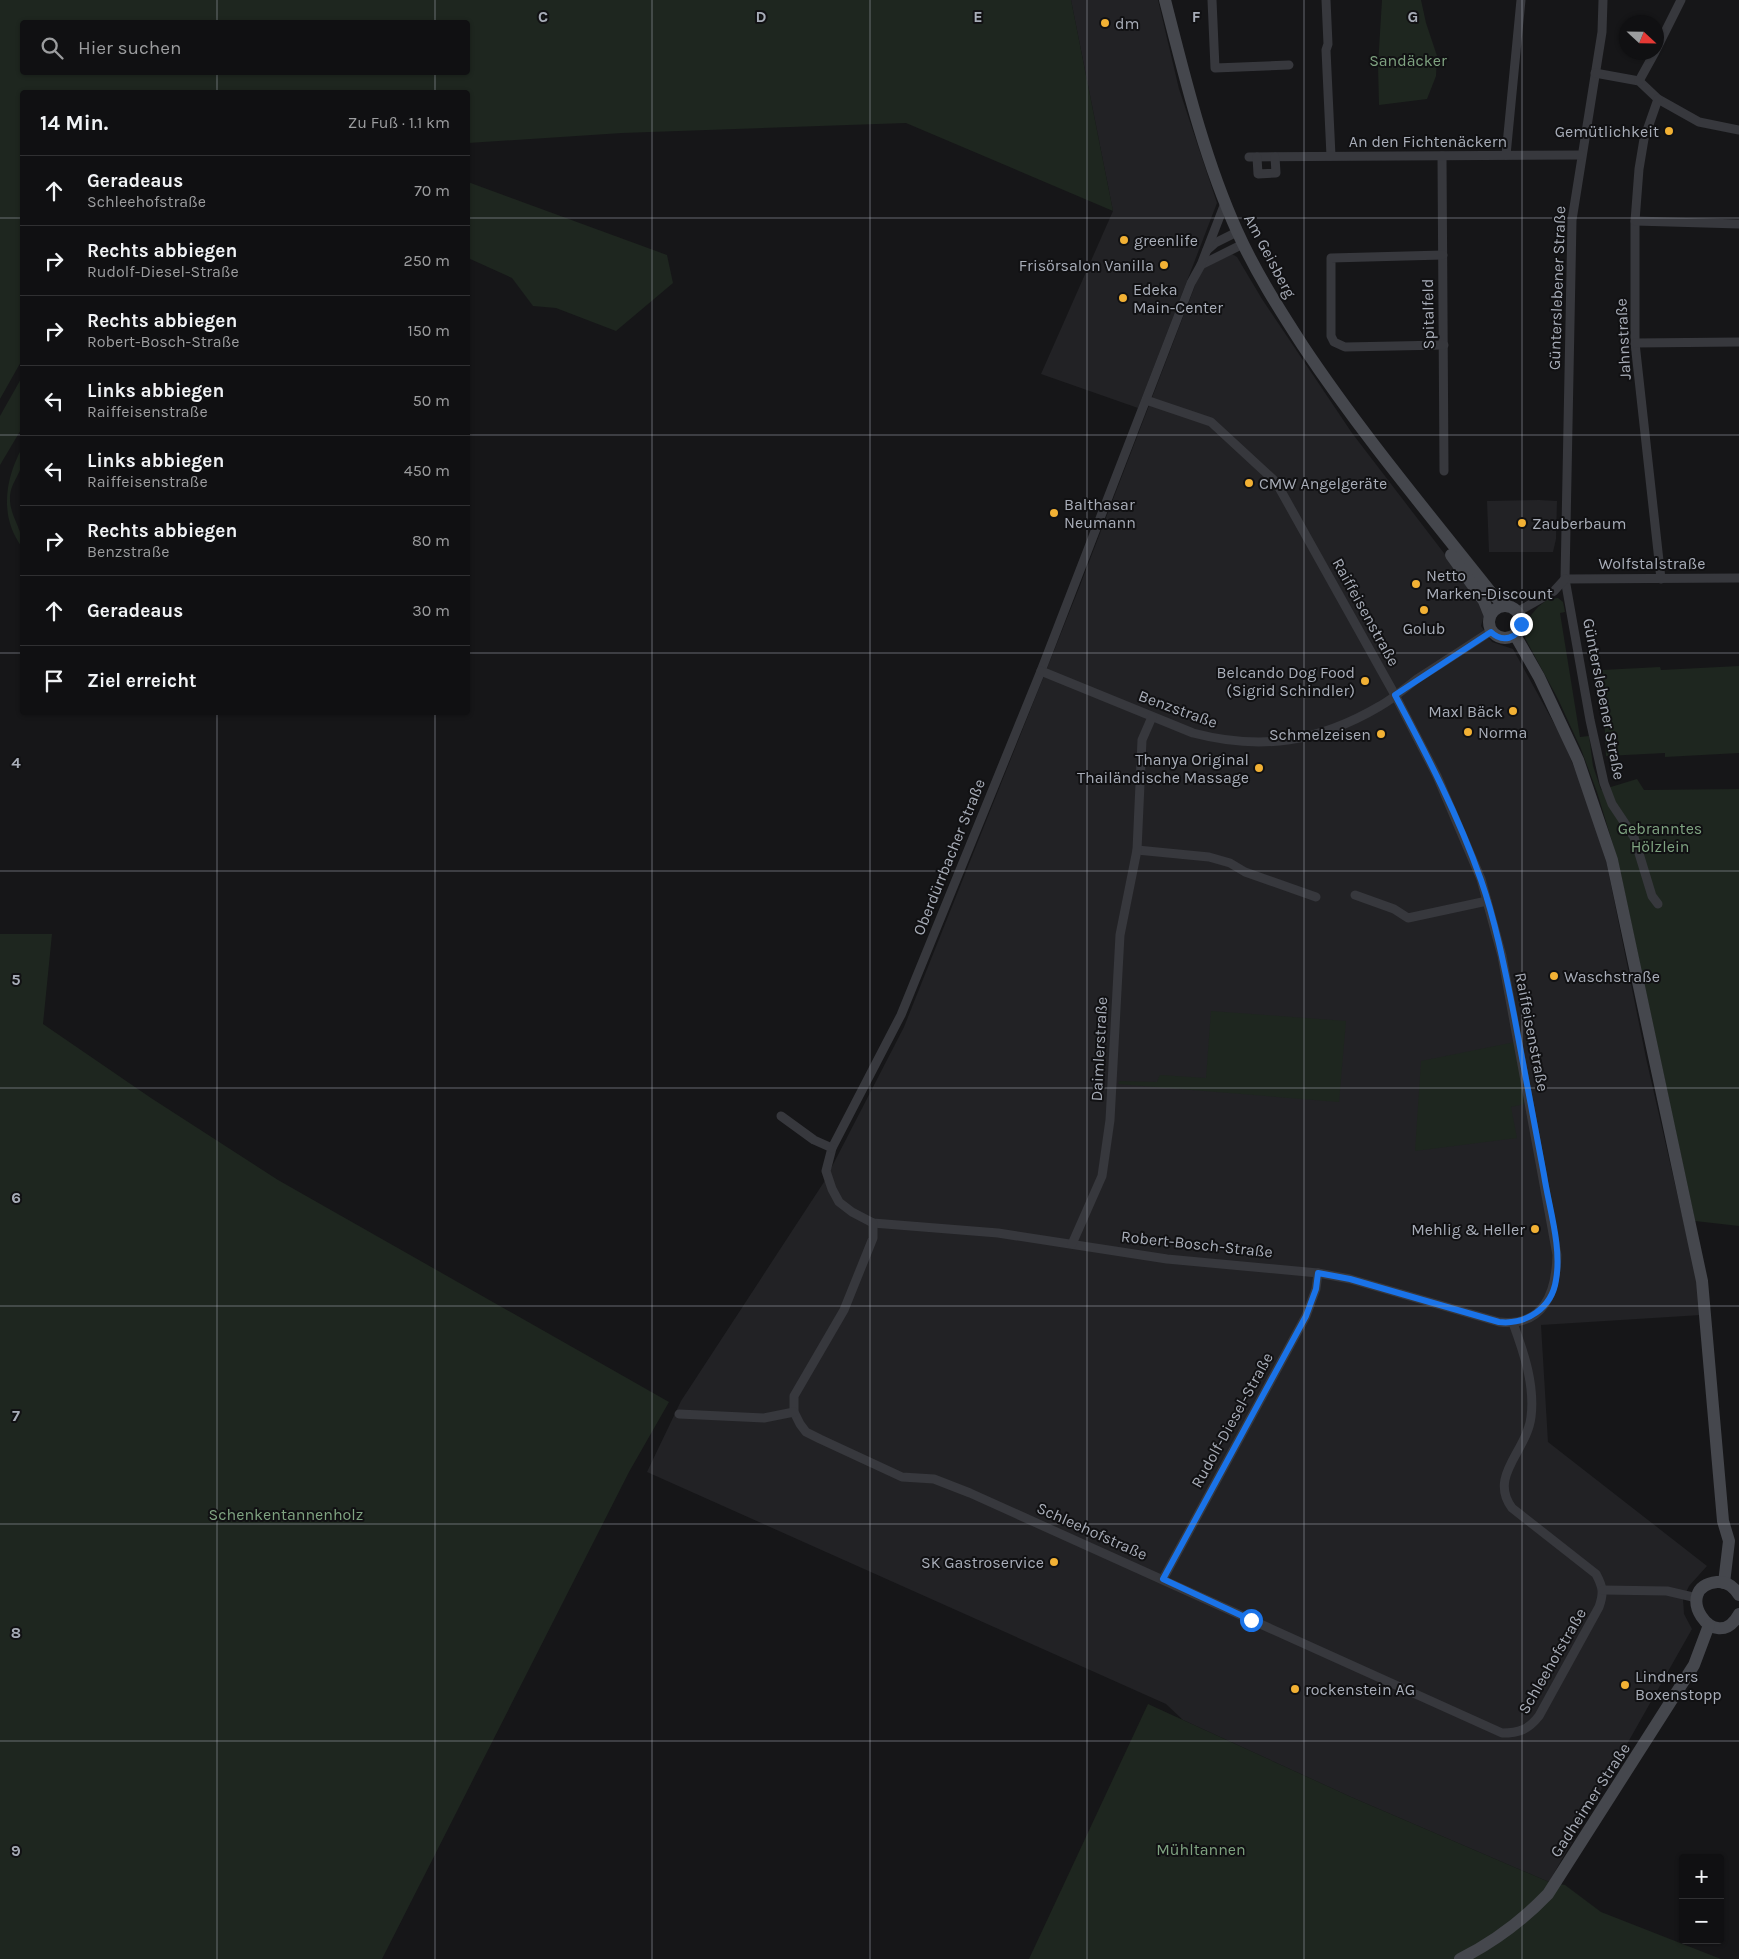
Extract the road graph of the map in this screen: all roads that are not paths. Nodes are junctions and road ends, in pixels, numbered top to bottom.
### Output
1 (1165, 0) edge
2 (1212, 0) edge
3 (1326, 0) edge
4 (1521, 0) edge
5 (1603, 0) edge
6 (1681, 0) edge
7 (1664, 35) edge
8 (1651, 60) edge
9 (1289, 64) dead end
10 (1594, 73) junction
11 (1639, 81) junction
12 (1658, 99) junction
13 (1739, 130) edge
14 (1506, 155) junction
15 (1581, 155) junction
16 (1331, 156) junction
17 (1442, 156) junction
18 (1275, 157) junction
19 (1225, 203) junction
20 (1635, 221) junction
21 (1739, 224) edge
22 (1237, 232) junction
23 (1243, 244) junction
24 (1205, 252) junction
25 (1443, 255) junction
26 (1201, 264) junction
27 (1739, 342) edge
28 (1635, 343) junction
29 (1444, 345) junction
30 (1146, 400) junction
31 (1444, 471) dead end
32 (1411, 495) junction
33 (1565, 578) junction
34 (1739, 578) edge
35 (1661, 579) junction
36 (1512, 609) junction
37 (1490, 616) junction
38 (1491, 632) junction
39 (1515, 635) junction
40 (1041, 670) junction
41 (1395, 695) junction
42 (1152, 717) junction
43 (1138, 850) junction
44 (1355, 895) dead end
45 (1316, 897) dead end
46 (1487, 901) junction
47 (1658, 904) dead end
48 (781, 1116) dead end
49 (832, 1148) junction
50 (873, 1223) junction
51 (1072, 1244) junction
52 (1318, 1273) junction
53 (1513, 1324) junction
54 (794, 1412) junction
55 (679, 1414) dead end
56 (1163, 1579) junction
57 (1724, 1583) junction
58 (1603, 1590) junction
59 (1739, 1595) edge
60 (1697, 1598) junction
61 (1739, 1614) edge
62 (1709, 1625) junction
63 (1460, 1959) edge

1 - 19 street, Am Geisberg
2 - 9 street
3 - 16 street
4 - 14 street
5 - 10 street, Günterslebener Straße
6 - 7 street
8 - 11 street
10 - 11 street
10 - 15 street, Günterslebener Straße
11 - 12 street
12 - 13 street
12 - 20 street, Jahnstraße
14 - 15 street, An den Fichtenäckern
14 - 17 street, An den Fichtenäckern
15 - 33 street, Günterslebener Straße
16 - 17 street, An den Fichtenäckern
16 - 18 street, An den Fichtenäckern
17 - 25 street, Spitalfeld
18 - 18 street, An den Fichtenäckern
19 - 22 street, Am Geisberg
19 - 24 street, Oberdürrbacher Straße
20 - 21 street
20 - 28 street, Jahnstraße
22 - 23 street, Am Geisberg
22 - 24 street
23 - 26 street
23 - 32 street, Am Geisberg
24 - 26 street, Oberdürrbacher Straße
25 - 29 street, Spitalfeld
25 - 29 street
26 - 30 street, Oberdürrbacher Straße
27 - 28 street
28 - 35 street, Jahnstraße
29 - 31 street, Spitalfeld
30 - 40 street, Oberdürrbacher Straße
30 - 41 street, Raiffeisenstraße
32 - 36 street, Am Geisberg
32 - 37 street, Am Geisberg
33 - 35 street, Wolfstalstraße
33 - 36 street
33 - 47 street, Günterslebener Straße
34 - 35 street, Wolfstalstraße
36 - 37 street
36 - 39 street
37 - 38 street
38 - 39 street
38 - 41 street, Benzstraße
39 - 57 street
40 - 42 street, Benzstraße
40 - 49 street, Oberdürrbacher Straße
41 - 42 street, Benzstraße
41 - 46 street, Raiffeisenstraße
42 - 43 street, Daimlerstraße
43 - 45 street
43 - 51 street, Daimlerstraße
44 - 46 street
46 - 53 street, Raiffeisenstraße
48 - 49 street
49 - 50 street, Oberdürrbacher Straße
50 - 51 street, Robert-Bosch-Straße
50 - 54 street
51 - 52 street, Robert-Bosch-Straße
52 - 53 street, Robert-Bosch-Straße
52 - 56 street, Rudolf-Diesel-Straße
53 - 58 street
54 - 55 street
54 - 56 street, Schleehofstraße
56 - 58 street, Schleehofstraße
57 - 59 street
57 - 60 street
58 - 60 street
60 - 62 street
61 - 62 street
62 - 63 street, Gadheimer Straße

